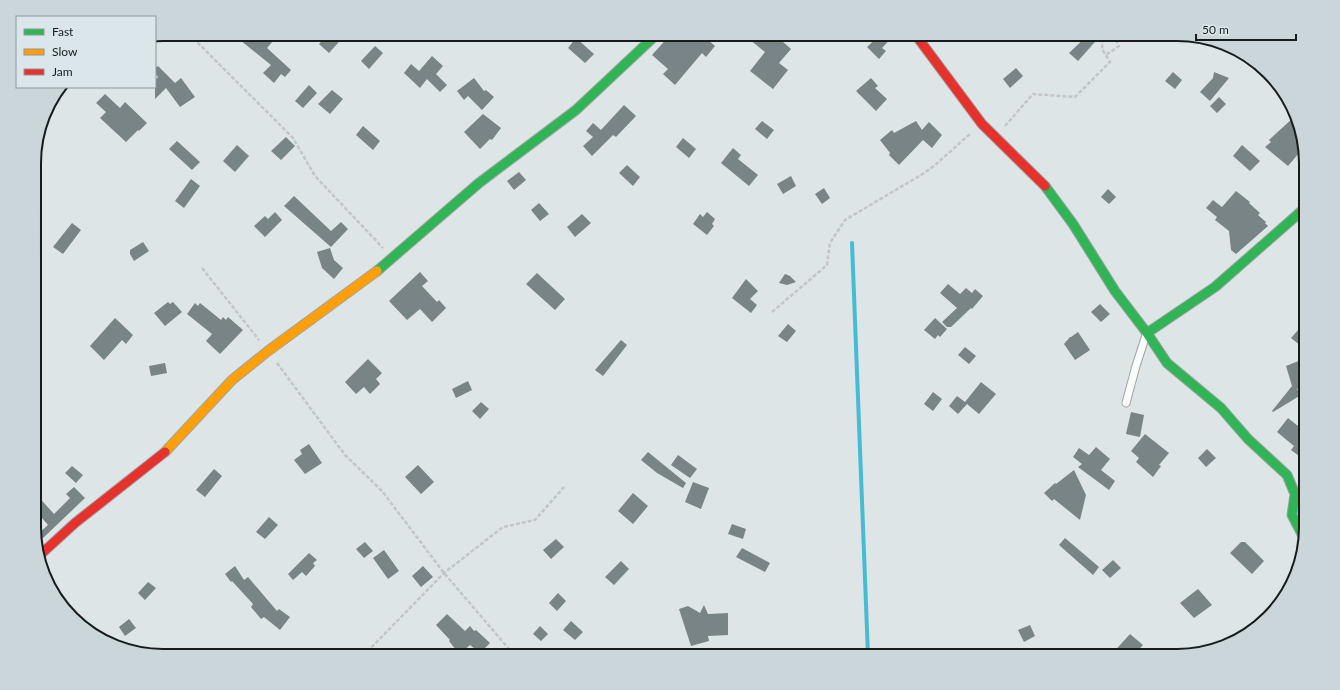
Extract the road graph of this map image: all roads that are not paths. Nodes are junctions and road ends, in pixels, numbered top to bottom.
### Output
1 (650, 41) edge
2 (919, 41) edge
3 (1299, 213) edge
4 (1147, 333) junction
5 (1126, 403) dead end
6 (1299, 528) edge
7 (44, 552) edge

1 - 7 street
2 - 4 street
3 - 4 street
4 - 5 lane
4 - 6 street

